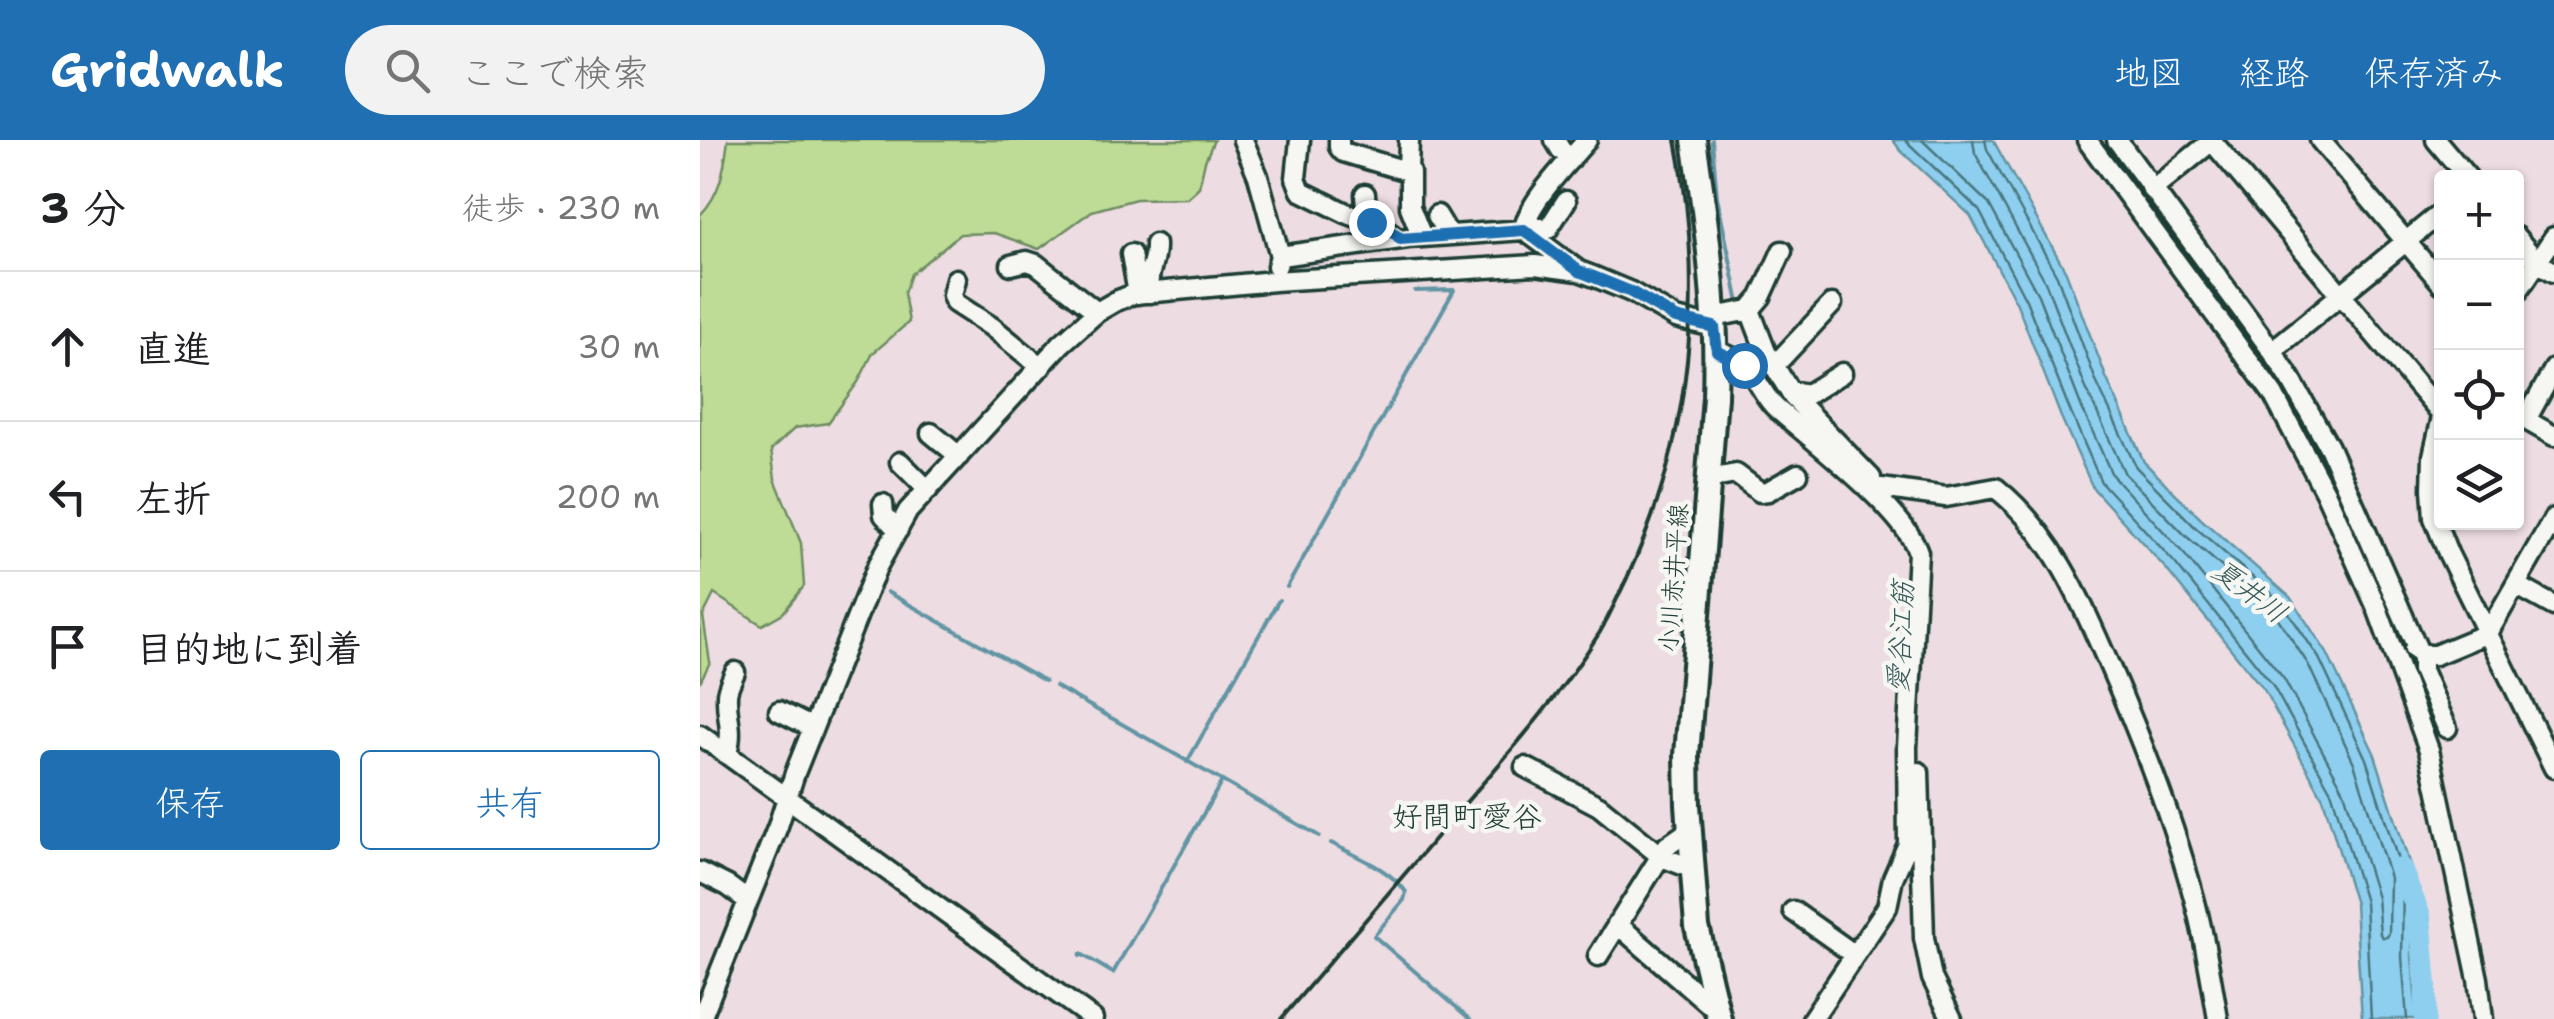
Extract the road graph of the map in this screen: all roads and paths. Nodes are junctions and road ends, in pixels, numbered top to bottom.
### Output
1 (1243, 140) edge
2 (1300, 140) edge
3 (1339, 140) edge
4 (1409, 140) edge
5 (1555, 140) edge
6 (1586, 140) edge
7 (1694, 140) edge
8 (2087, 140) edge
9 (2116, 140) edge
10 (2212, 140) edge
11 (2320, 140) edge
12 (2436, 140) edge
13 (1571, 159) junction
14 (2461, 170) edge
15 (1408, 171) junction
16 (2152, 190) junction
17 (1365, 194) dead end
18 (1566, 200) dead end
19 (1438, 215) dead end
20 (2434, 219) edge
21 (1367, 220) junction
22 (1524, 226) junction
23 (1449, 235) junction
24 (2554, 236) edge
25 (1410, 238) junction
26 (2406, 242) junction
27 (1156, 244) dead end
28 (2524, 245) edge
29 (1782, 251) dead end
30 (1131, 254) dead end
31 (1280, 256) junction
32 (1011, 266) dead end
33 (2546, 267) edge
34 (1069, 271) dead end
35 (1579, 271) junction
36 (1408, 273) junction
37 (2434, 275) edge
38 (956, 279) dead end
39 (1274, 281) junction
40 (2524, 287) edge
41 (1144, 294) junction
42 (2341, 294) junction
43 (1832, 304) dead end
44 (1101, 310) junction
45 (1750, 310) junction
46 (1715, 332) junction
47 (2272, 350) junction
48 (1041, 366) junction
49 (1774, 366) junction
50 (2554, 369) edge
51 (1842, 373) dead end
52 (1790, 391) junction
53 (2434, 406) edge
54 (2524, 413) edge
55 (2524, 419) edge
56 (931, 432) dead end
57 (2554, 436) edge
58 (2436, 440) edge
59 (959, 456) junction
60 (900, 462) dead end
61 (1798, 474) dead end
62 (1708, 479) junction
63 (1881, 488) junction
64 (928, 490) junction
65 (883, 504) dead end
66 (2554, 518) edge
67 (898, 530) junction
68 (2516, 586) junction
69 (2554, 606) edge
70 (2379, 613) junction
71 (2488, 633) junction
72 (2417, 652) junction
73 (735, 672) dead end
74 (779, 711) dead end
75 (813, 728) junction
76 (2447, 728) dead end
77 (700, 734) edge
78 (2548, 746) edge
79 (726, 754) junction
80 (1525, 768) dead end
81 (2554, 768) edge
82 (787, 797) junction
83 (1690, 830) junction
84 (1662, 858) junction
85 (1693, 869) junction
86 (700, 872) edge
87 (748, 901) junction
88 (1793, 911) dead end
89 (1617, 924) junction
90 (1855, 955) junction
91 (1598, 956) dead end
92 (1720, 1016) edge
93 (701, 1019) edge
94 (1093, 1019) edge
95 (1812, 1019) edge
96 (1952, 1019) edge
97 (2218, 1019) edge
98 (2483, 1019) edge

1 - 31 street
2 - 21 street
3 - 15 street
4 - 15 street
5 - 13 street
6 - 13 street
7 - 46 main road, 小川赤井平線
8 - 70 street
9 - 16 street
10 - 16 street
10 - 42 street
11 - 26 street
12 - 14 street
13 - 22 street
15 - 25 street
16 - 47 street
17 - 21 street
18 - 22 street
19 - 23 street
20 - 26 street
21 - 25 street
22 - 23 street
22 - 35 street
23 - 25 street
24 - 33 street
25 - 31 street
25 - 36 street
26 - 37 street
26 - 42 street
27 - 41 street
28 - 33 street
29 - 45 street
30 - 41 street
31 - 39 street
32 - 44 street
33 - 40 street
34 - 44 street
35 - 36 street
35 - 46 street
36 - 39 street
38 - 48 street
39 - 41 street
41 - 44 street
42 - 47 street
42 - 53 street
43 - 49 street
44 - 48 street
45 - 46 street
45 - 49 street
46 - 62 main road, 小川赤井平線
46 - 90 street
47 - 72 street
48 - 59 street
49 - 52 street
50 - 54 street
51 - 52 street
52 - 63 street
55 - 57 street
56 - 59 street
58 - 71 street
59 - 64 street
60 - 64 street
61 - 62 street
62 - 83 main road, 小川赤井平線
63 - 96 street
63 - 97 street
64 - 67 street
65 - 67 street
66 - 68 street
67 - 75 street
68 - 69 street
68 - 71 street
70 - 72 street
70 - 98 street
71 - 72 street
71 - 78 street
72 - 76 street
73 - 79 street
74 - 75 street
75 - 82 street
77 - 79 street
78 - 81 street
79 - 82 street
80 - 84 street
82 - 87 street
82 - 94 street
83 - 84 street
83 - 85 main road, 小川赤井平線
84 - 85 street
84 - 89 street
85 - 92 main road, 小川赤井平線
86 - 87 street
87 - 93 street
88 - 90 street
89 - 91 street
89 - 92 street
90 - 95 street

